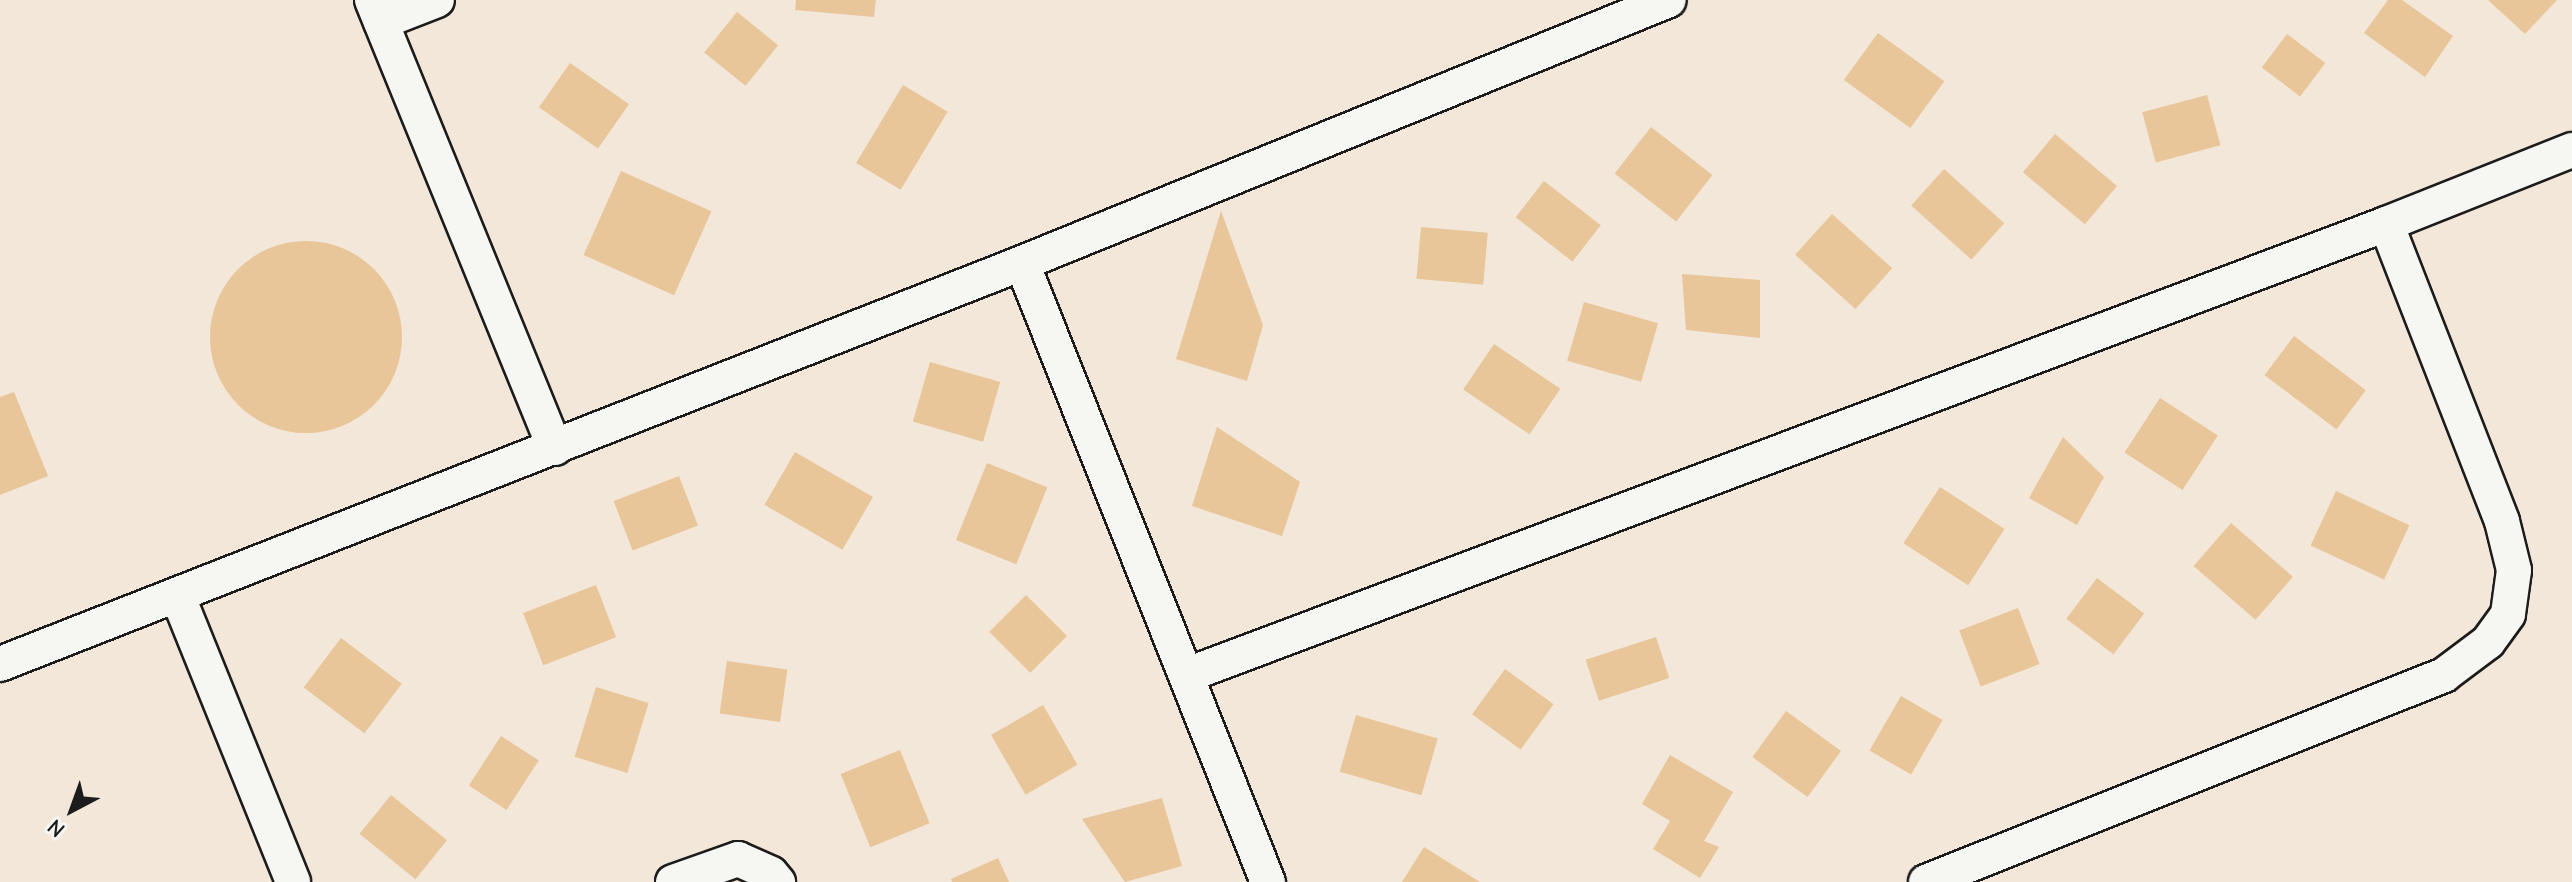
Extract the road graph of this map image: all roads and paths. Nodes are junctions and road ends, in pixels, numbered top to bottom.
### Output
1 (437, 0) edge
2 (1669, 0) edge
3 (376, 11) edge
4 (2572, 150) edge
5 (2386, 224) junction
6 (1022, 263) junction
7 (555, 448) junction
8 (178, 597) junction
9 (0, 664) edge
10 (1187, 675) junction
11 (293, 882) edge
12 (673, 882) edge
13 (778, 882) edge
14 (1268, 882) edge
15 (1926, 882) edge

1 - 3 street
2 - 6 street
3 - 7 street
4 - 5 street
5 - 10 street
5 - 15 street
6 - 7 street
6 - 10 street
7 - 8 street
8 - 9 street
8 - 11 street
10 - 14 street
12 - 13 street

